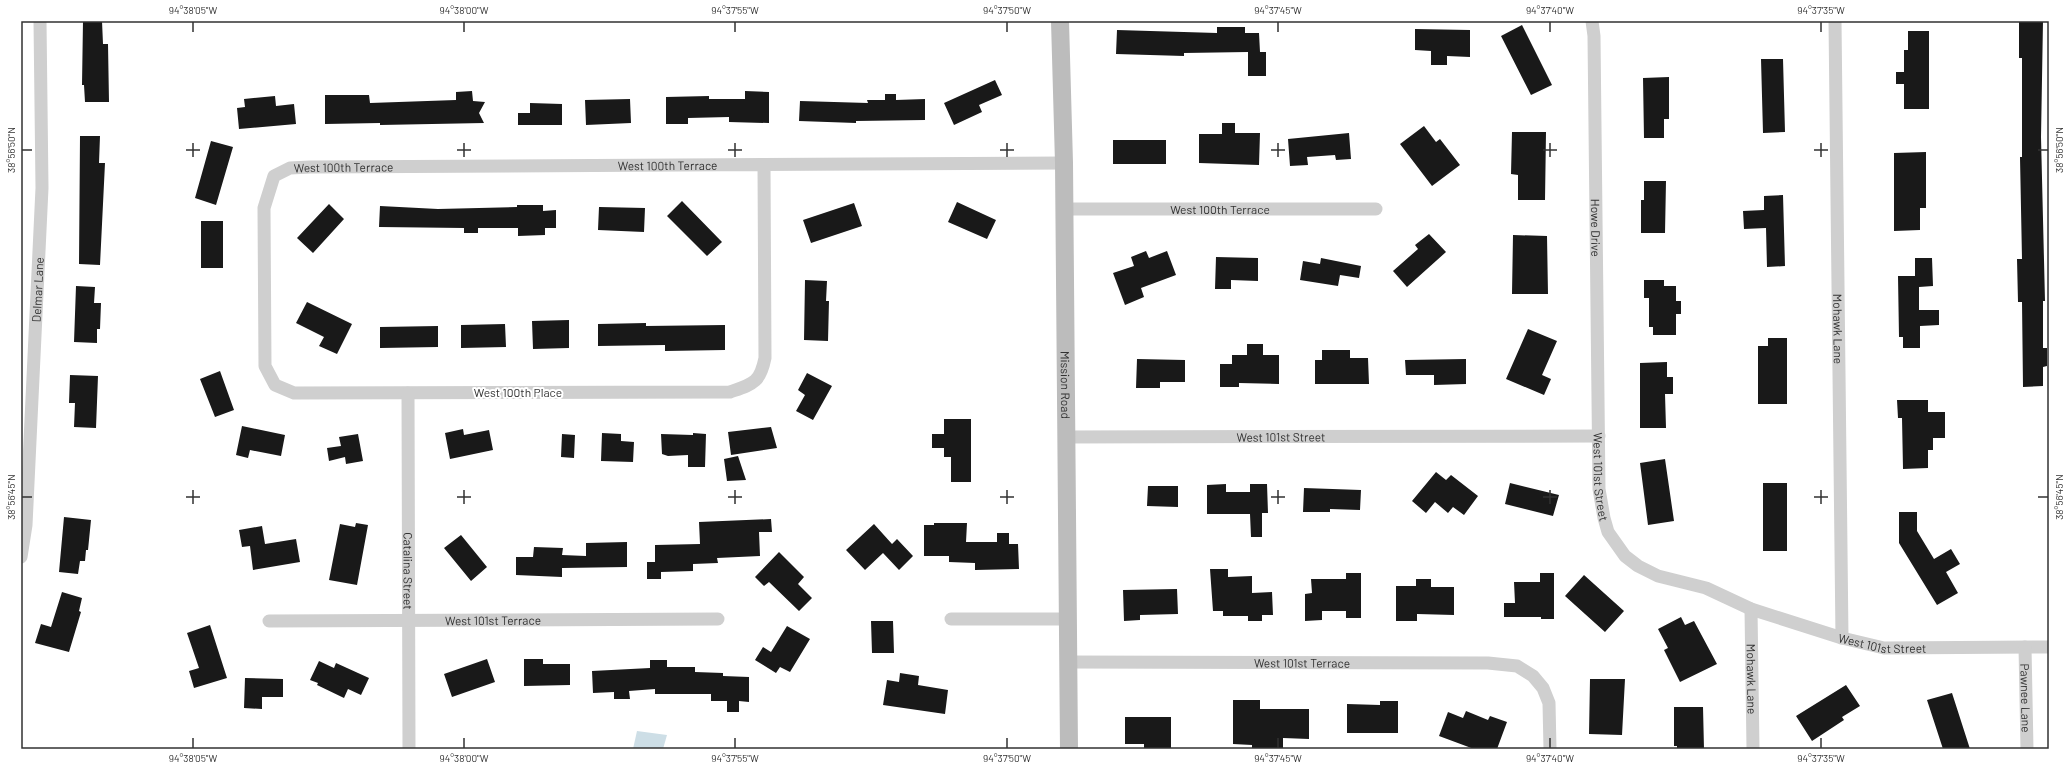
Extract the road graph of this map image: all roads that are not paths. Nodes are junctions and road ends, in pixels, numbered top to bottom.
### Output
1 (40, 21) edge
2 (1060, 21) edge
3 (1592, 21) edge
4 (1836, 21) edge
5 (1064, 163) junction
6 (764, 165) junction
7 (274, 176) joint
8 (1064, 209) junction
9 (1376, 209) dead end
10 (408, 393) junction
11 (1066, 436) junction
12 (1599, 436) junction
13 (21, 557) edge
14 (1750, 609) junction
15 (718, 619) dead end
16 (952, 619) dead end
17 (1067, 619) junction
18 (409, 620) junction
19 (269, 621) dead end
20 (1842, 638) junction
21 (2025, 647) junction
22 (2049, 647) edge
23 (1068, 662) junction
24 (409, 749) edge
25 (1068, 749) edge
26 (1550, 749) edge
27 (1753, 749) edge
28 (2027, 749) edge

1 - 13 street, Delmar Lane
2 - 5 main road, Mission Road
3 - 12 street, Howe Drive
4 - 20 street, Mohawk Lane
5 - 6 street, West 100th Terrace
5 - 8 main road, Mission Road
6 - 7 street, West 100th Terrace
6 - 10 street, West 100th Place
7 - 10 street, West 100th Place
8 - 9 street, West 100th Terrace
8 - 11 main road, Mission Road
10 - 18 street, Catalina Street
11 - 12 street, West 101st Street
11 - 17 main road, Mission Road
12 - 14 street, West 101st Street
14 - 20 street, West 101st Street
14 - 27 street, Mohawk Lane
15 - 18 street, West 101st Terrace
16 - 17 street
17 - 23 main road, Mission Road
18 - 19 street, West 101st Terrace
18 - 24 street, Catalina Street
20 - 21 street, West 101st Street
21 - 22 street, West 101st Street
21 - 28 street, Pawnee Lane
23 - 25 main road, Mission Road
23 - 26 street, West 101st Terrace

